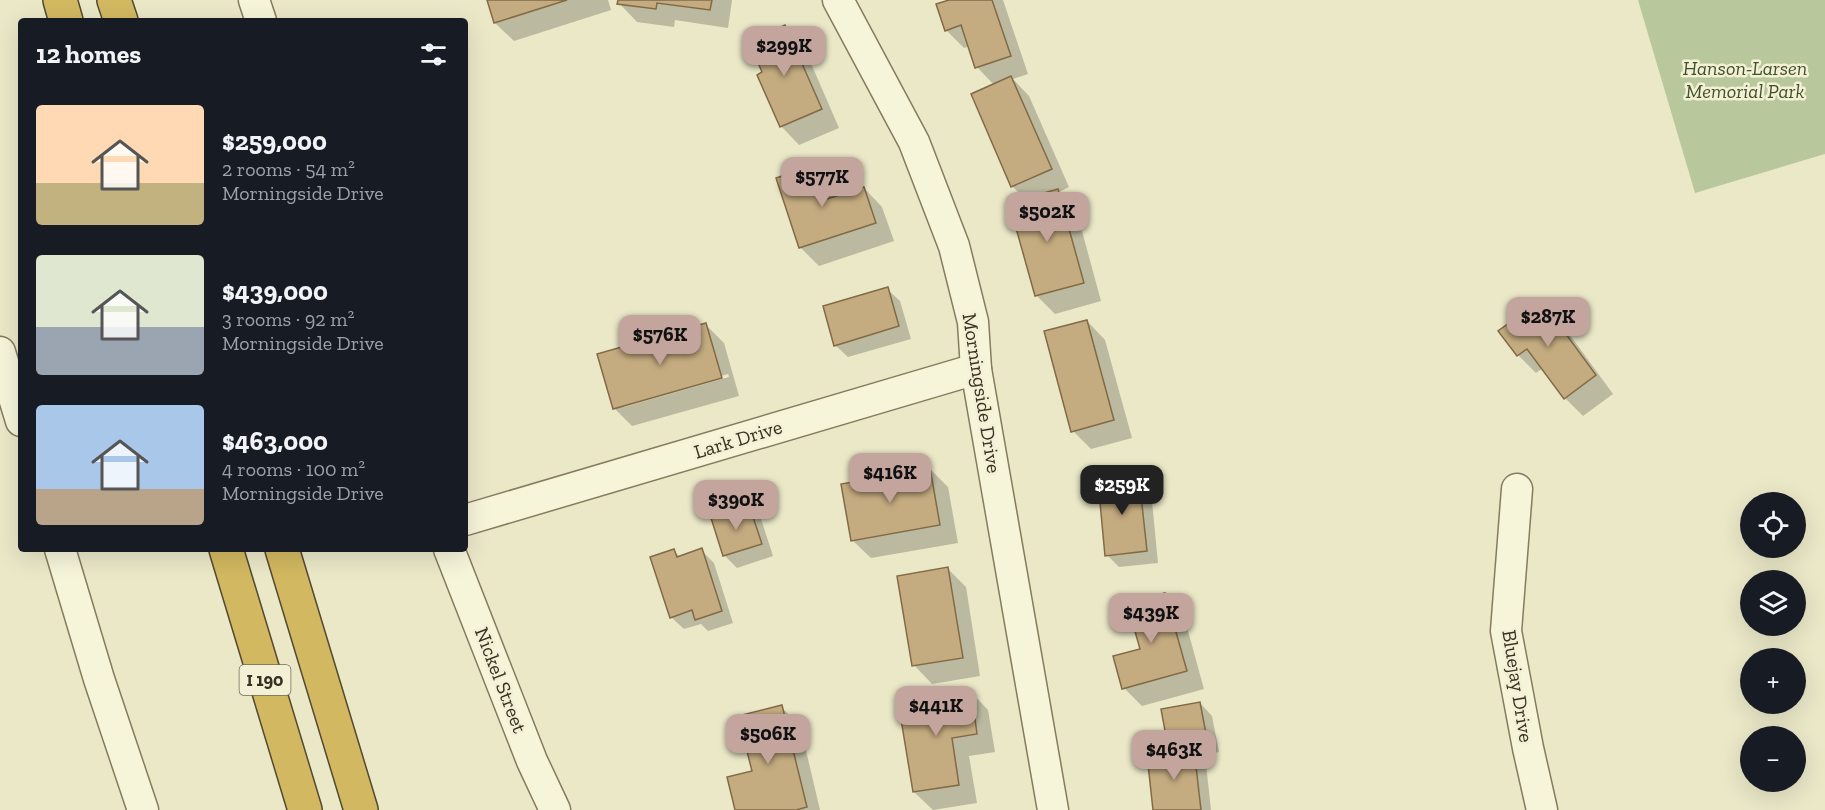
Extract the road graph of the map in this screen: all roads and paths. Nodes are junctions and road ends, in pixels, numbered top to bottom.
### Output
1 (60, 0) edge
2 (114, 0) edge
3 (254, 0) edge
4 (838, 0) edge
5 (65, 18) edge
6 (120, 18) edge
7 (260, 18) edge
8 (0, 352) edge
9 (976, 369) junction
10 (18, 411) edge
11 (1517, 489) dead end
12 (468, 519) edge
13 (61, 552) edge
14 (227, 552) edge
15 (283, 552) edge
16 (450, 552) edge
17 (143, 810) edge
18 (305, 810) edge
19 (361, 810) edge
20 (555, 810) edge
21 (1053, 810) edge
22 (1542, 810) edge

1 - 5 highway
2 - 6 highway
3 - 7 street
4 - 9 street, Morningside Drive
8 - 10 street
9 - 12 street, Lark Drive
9 - 21 street, Morningside Drive
11 - 22 street, Bluejay Drive
13 - 17 street
14 - 18 highway, I 190
15 - 19 highway, I 190
16 - 20 street, Nickel Street

